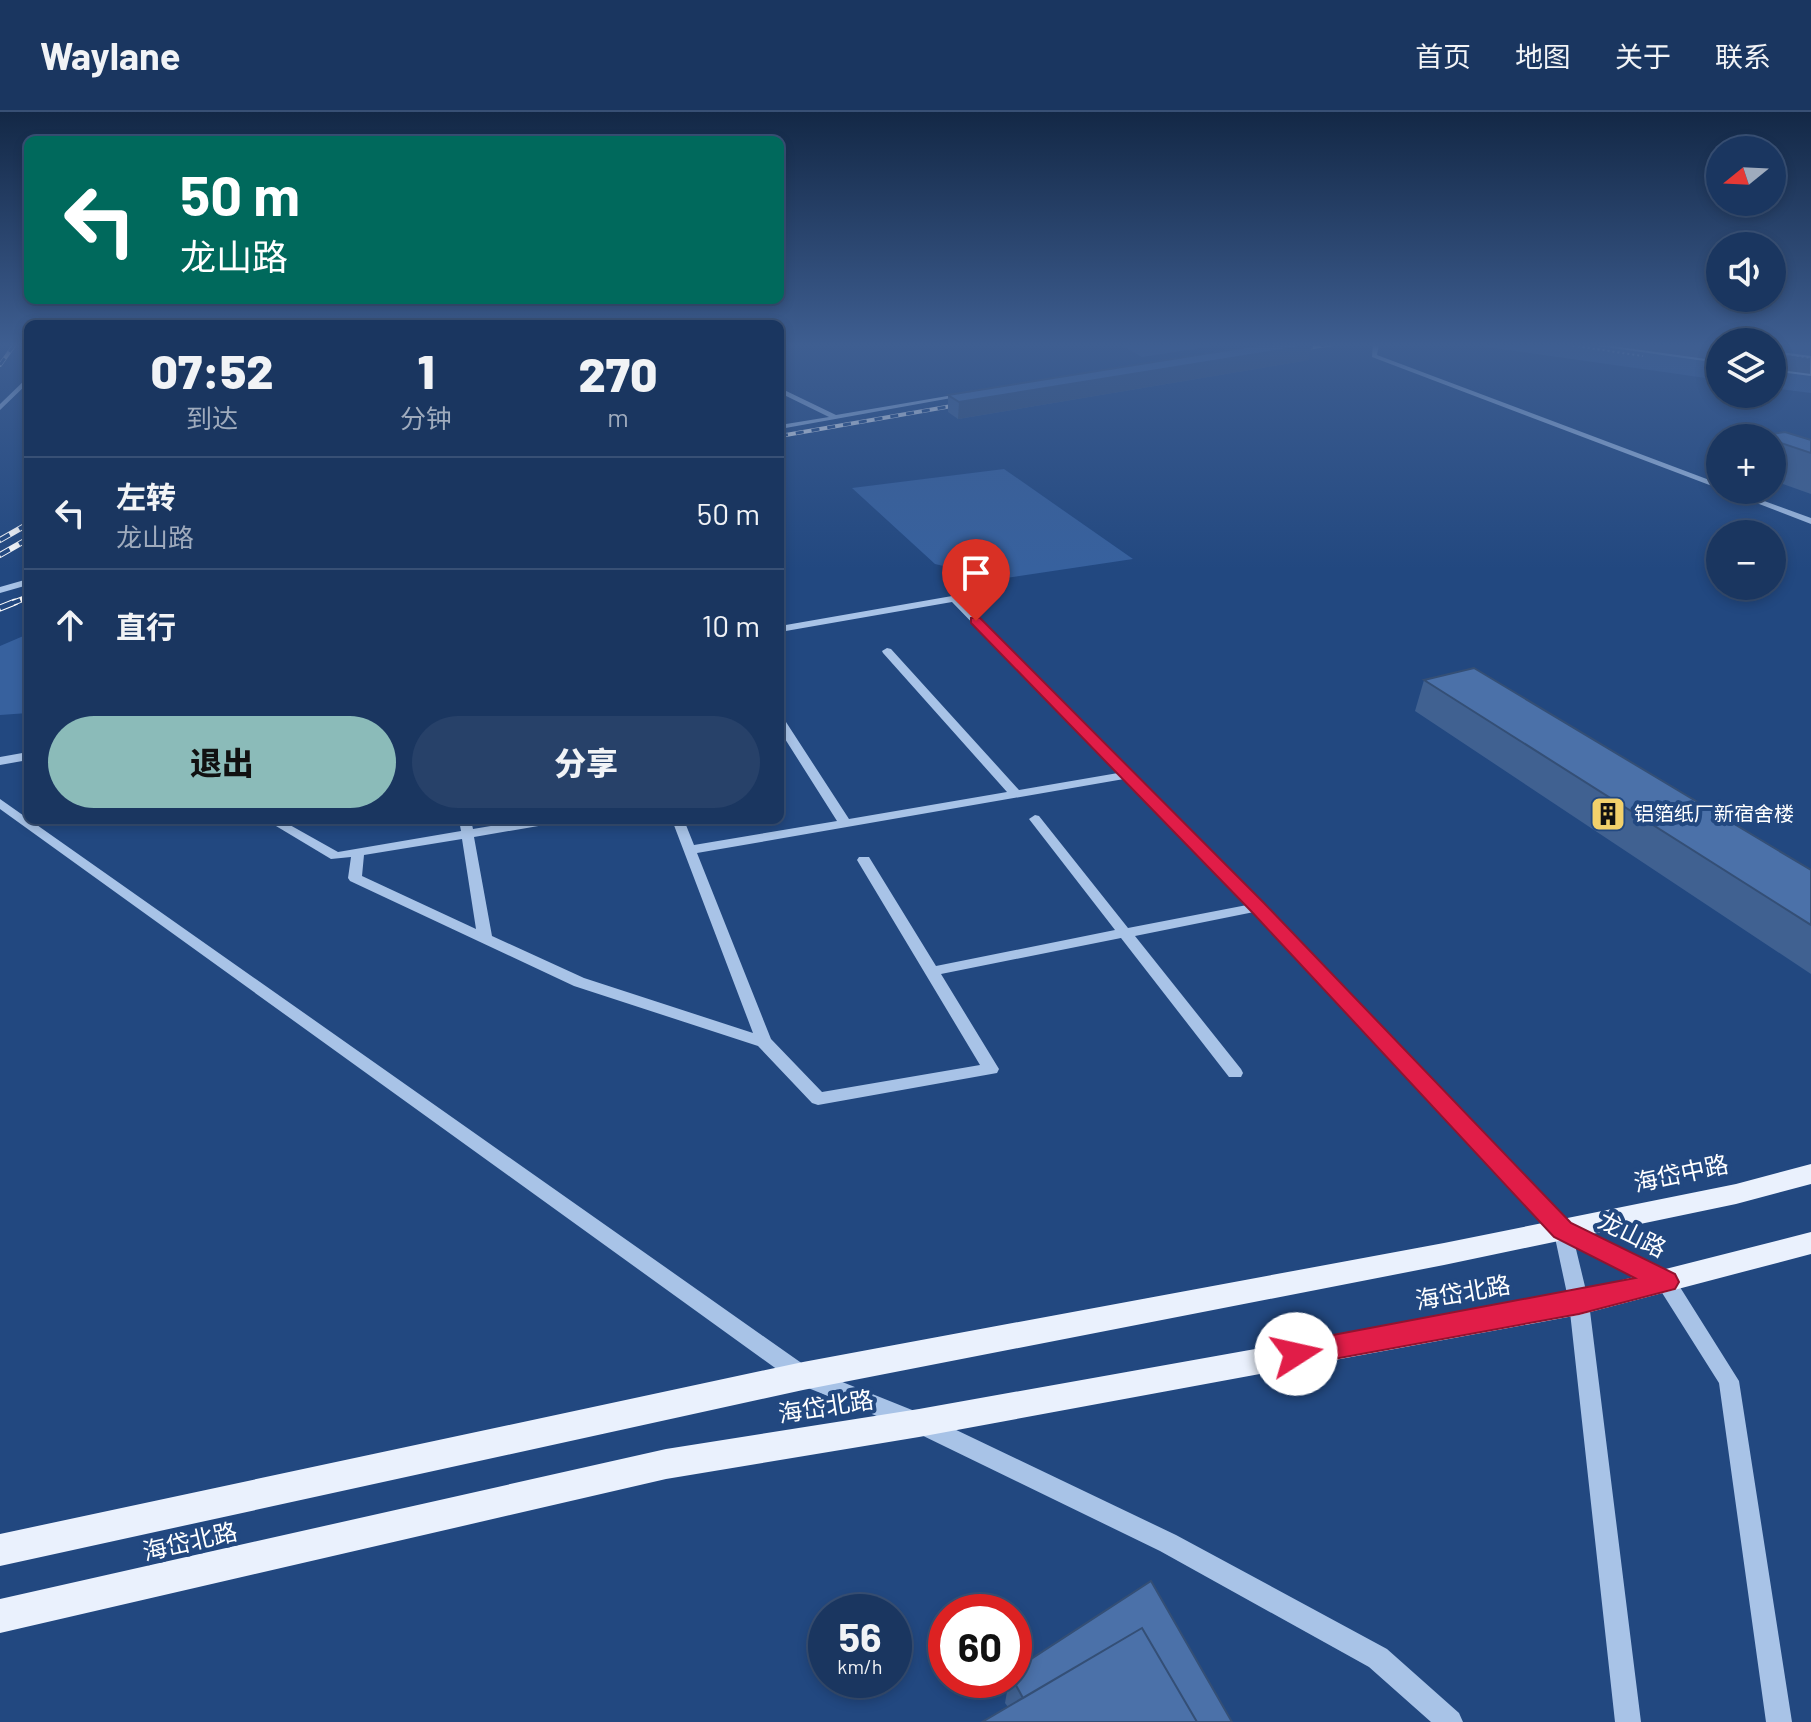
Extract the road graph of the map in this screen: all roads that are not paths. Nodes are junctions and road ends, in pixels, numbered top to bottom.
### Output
1 (822, 419) edge
2 (1541, 419) edge
3 (784, 426) edge
4 (1706, 482) edge
5 (1765, 504) edge
6 (1811, 521) edge
7 (24, 583) edge
8 (0, 590) edge
9 (975, 595) dead end
10 (954, 599) junction
11 (784, 628) edge
12 (887, 651) dead end
13 (784, 728) edge
14 (24, 757) edge
15 (0, 761) edge
16 (1127, 775) junction
17 (1016, 794) junction
18 (0, 803) edge
19 (1035, 819) dead end
20 (24, 820) edge
21 (845, 823) junction
22 (29, 824) edge
23 (279, 824) edge
24 (502, 824) edge
25 (679, 824) edge
26 (466, 827) edge
27 (689, 850) junction
28 (358, 852) junction
29 (864, 860) dead end
30 (1257, 907) junction
31 (485, 938) junction
32 (933, 971) junction
33 (764, 1042) junction
34 (1235, 1073) dead end
35 (1811, 1174) edge
36 (1562, 1230) junction
37 (1811, 1243) edge
38 (1666, 1282) junction
39 (1579, 1303) junction
40 (803, 1376) junction
41 (919, 1423) junction
42 (0, 1550) edge
43 (0, 1616) edge
44 (1450, 1722) edge
45 (1628, 1722) edge
46 (1779, 1722) edge

1 - 3 street
2 - 4 street
5 - 6 street
7 - 8 street
9 - 10 street
10 - 11 street
10 - 16 street
12 - 17 street
13 - 21 street
14 - 15 street
16 - 17 street
16 - 30 street
17 - 21 street
18 - 20 street
19 - 34 street
21 - 27 street
22 - 40 street
23 - 28 street
24 - 26 street
25 - 27 street
26 - 28 street
26 - 31 street
27 - 33 street
28 - 31 street
29 - 32 street
30 - 32 street
30 - 36 street
31 - 33 street
32 - 33 street
35 - 36 main road, 海岱中路
36 - 38 street, 龙山路
36 - 39 street, 龙山路
36 - 40 main road, 海岱北路
37 - 38 main road
38 - 39 main road, 海岱北路
38 - 46 street, 龙山路
39 - 41 main road, 海岱北路
39 - 45 street, 龙山路
40 - 41 street
40 - 42 main road, 海岱北路
41 - 43 main road, 海岱北路
41 - 44 street

